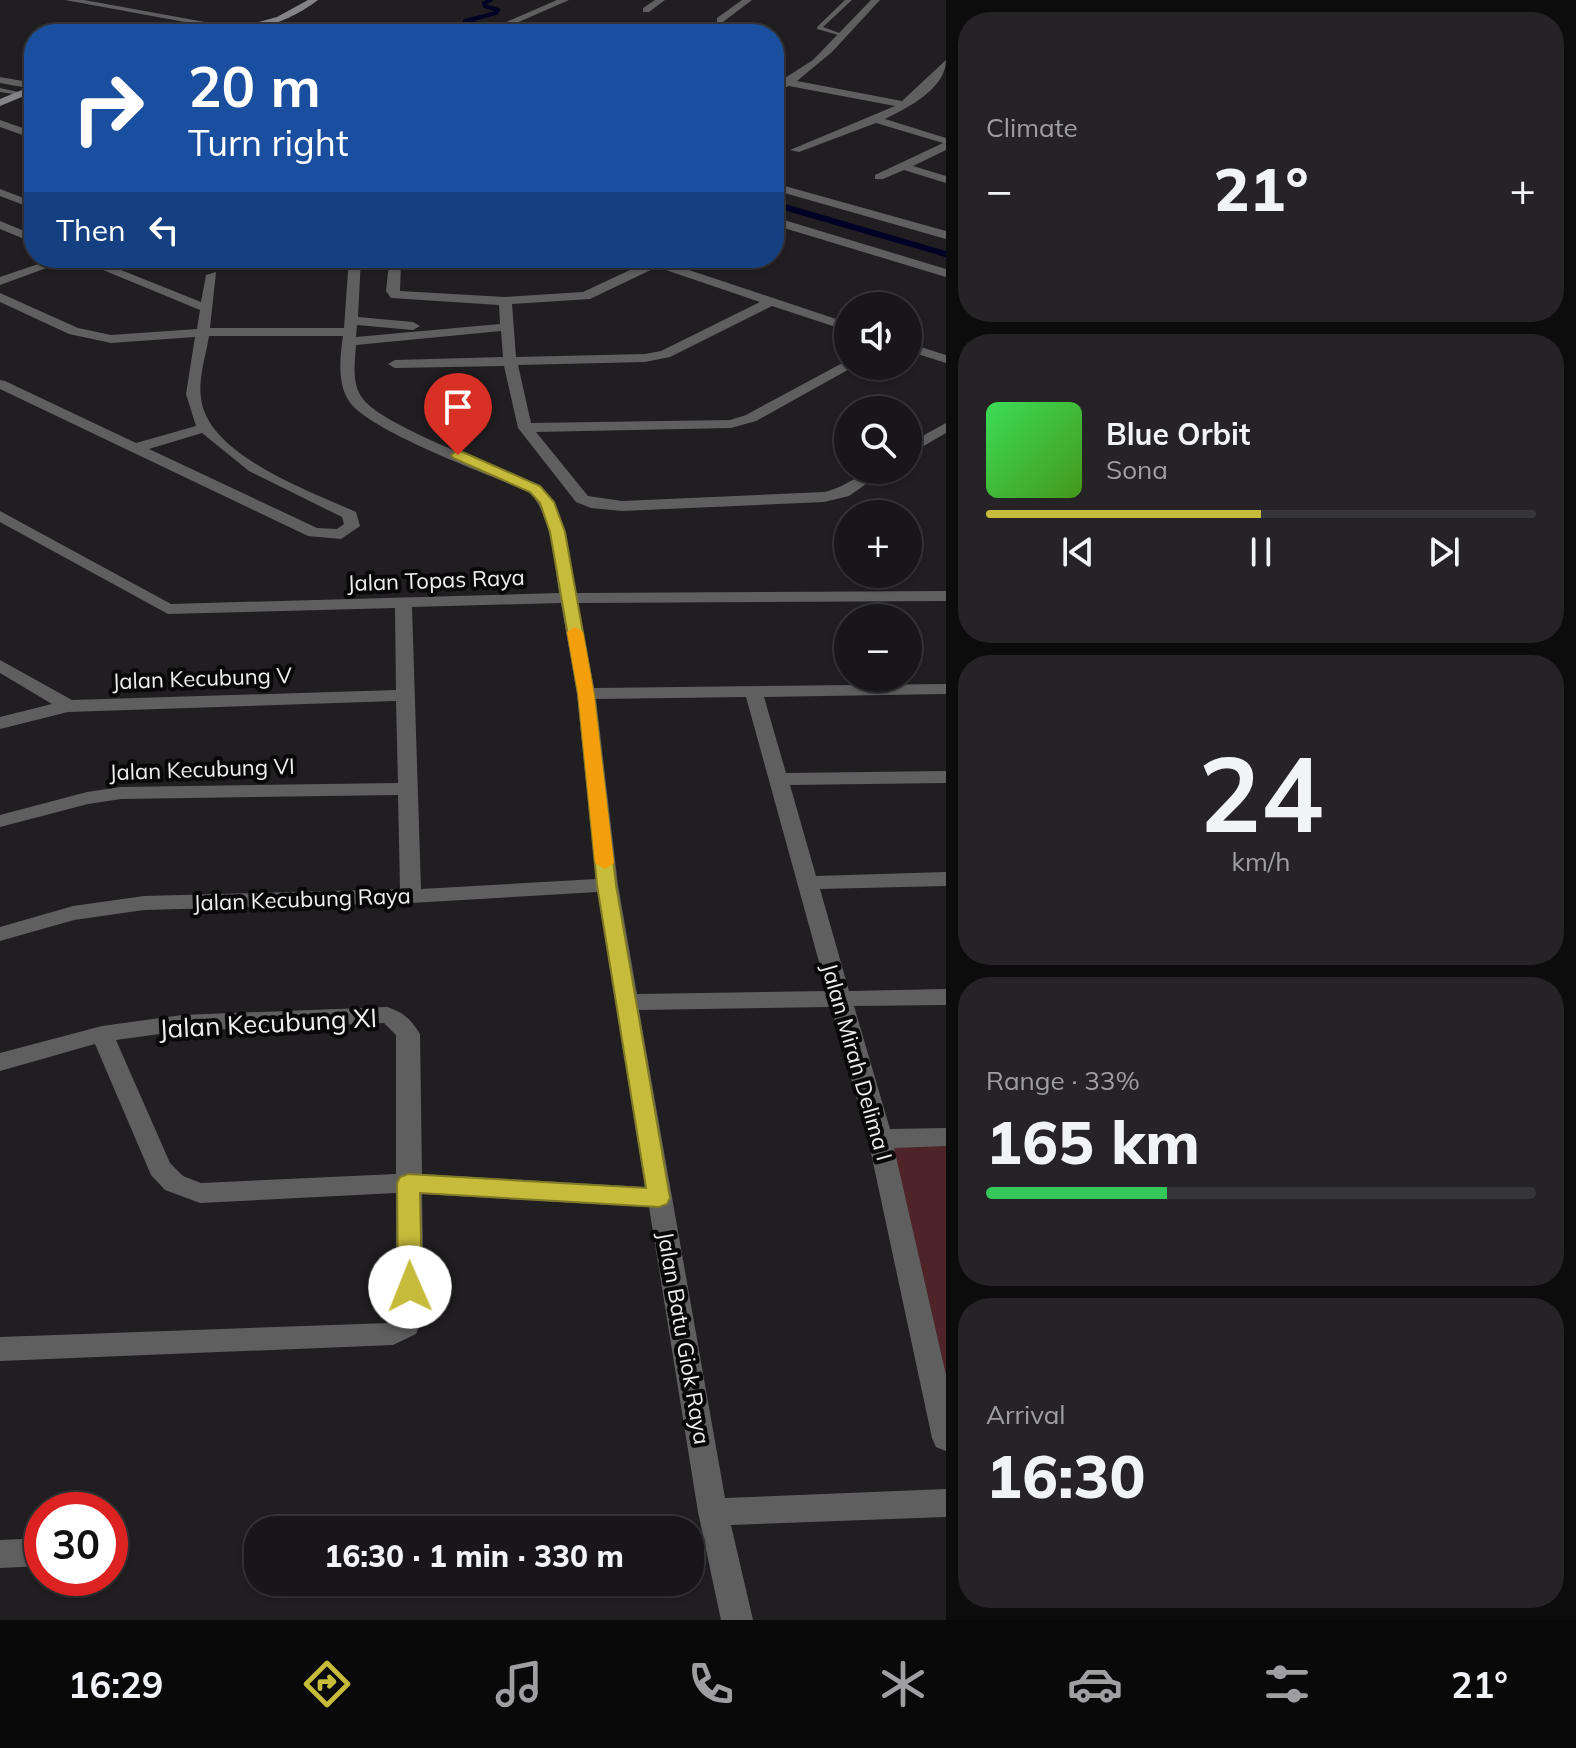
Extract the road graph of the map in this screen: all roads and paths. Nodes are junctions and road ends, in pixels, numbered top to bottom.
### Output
1 (69, 0) edge
2 (314, 0) edge
3 (565, 0) edge
4 (661, 0) edge
5 (748, 0) edge
6 (849, 0) edge
7 (876, 0) edge
8 (646, 10) dead end
9 (720, 20) dead end
10 (207, 24) edge
11 (262, 24) edge
12 (507, 24) edge
13 (840, 35) junction
14 (946, 63) edge
15 (784, 77) edge
16 (0, 80) edge
17 (794, 81) junction
18 (24, 85) edge
19 (784, 85) edge
20 (0, 90) edge
21 (24, 91) edge
22 (784, 91) edge
23 (20, 93) junction
24 (0, 103) edge
25 (906, 105) junction
26 (889, 114) junction
27 (876, 120) junction
28 (0, 123) edge
29 (24, 132) edge
30 (946, 143) edge
31 (795, 150) dead end
32 (903, 166) junction
33 (879, 177) dead end
34 (946, 180) edge
35 (784, 182) edge
36 (784, 189) edge
37 (0, 192) edge
38 (24, 203) edge
39 (946, 224) edge
40 (0, 225) edge
41 (784, 226) edge
42 (24, 234) edge
43 (946, 235) edge
44 (38, 268) edge
45 (105, 268) edge
46 (354, 268) edge
47 (394, 268) edge
48 (645, 268) edge
49 (671, 268) edge
50 (946, 273) edge
51 (212, 275) dead end
52 (0, 281) edge
53 (0, 297) edge
54 (505, 301) junction
55 (772, 301) junction
56 (206, 308) junction
57 (834, 322) edge
58 (506, 327) junction
59 (457, 329) junction
60 (349, 331) junction
61 (202, 332) junction
62 (922, 351) edge
63 (946, 359) edge
64 (510, 362) junction
65 (395, 364) dead end
66 (834, 372) edge
67 (0, 384) edge
68 (946, 427) edge
69 (205, 428) junction
70 (525, 428) junction
71 (922, 442) edge
72 (135, 448) junction
73 (857, 484) edge
74 (0, 516) edge
75 (946, 596) edge
76 (568, 598) junction
77 (403, 603) junction
78 (0, 665) edge
79 (946, 689) edge
80 (753, 690) junction
81 (586, 694) junction
82 (407, 695) junction
83 (68, 706) junction
84 (0, 723) edge
85 (946, 777) edge
86 (778, 779) junction
87 (408, 789) junction
88 (0, 821) edge
89 (946, 879) edge
90 (807, 883) junction
91 (607, 885) junction
92 (411, 896) junction
93 (0, 934) edge
94 (946, 997) edge
95 (839, 998) junction
96 (628, 1002) junction
97 (102, 1034) junction
98 (0, 1062) edge
99 (946, 1137) edge
100 (880, 1139) junction
101 (408, 1183) junction
102 (659, 1198) junction
103 (0, 1349) edge
104 (946, 1438) edge
105 (946, 1503) edge
106 (713, 1512) junction
107 (24, 1553) edge
108 (0, 1554) edge
109 (737, 1620) edge

1 - 10 street
2 - 11 main road
3 - 12 street
4 - 8 street
5 - 9 street
6 - 13 lane
7 - 13 street
13 - 17 street
14 - 25 street
15 - 17 street
16 - 18 street
17 - 19 street
17 - 25 street
20 - 23 lane
21 - 23 main road
22 - 26 street
23 - 24 main road
25 - 26 street
26 - 27 street
27 - 30 street
27 - 31 street
28 - 29 street
30 - 32 street
32 - 33 street
32 - 34 street
35 - 39 street
36 - 43 street
37 - 38 street
40 - 42 street
41 - 50 street
44 - 52 street
45 - 56 street
46 - 60 street
47 - 54 street
48 - 54 street
49 - 55 street
51 - 56 street
53 - 61 street
54 - 58 street
55 - 57 street
55 - 64 street
56 - 61 street
58 - 59 street
58 - 64 street
59 - 60 street
59 - 60 street
60 - 61 street
60 - 76 street, Jalan Batu Giok Raya
61 - 69 street
62 - 63 street
64 - 65 street
64 - 70 street
66 - 70 street
67 - 72 street
68 - 71 street
69 - 72 street
69 - 72 street
70 - 73 street
74 - 77 street, Jalan Topas Raya
75 - 76 street, Jalan Topas Raya
76 - 77 street, Jalan Topas Raya
76 - 81 street, Jalan Batu Giok Raya
77 - 82 street
78 - 83 street
79 - 80 street
80 - 81 street
80 - 86 street, Jalan Mirah Delima I
81 - 91 street, Jalan Batu Giok Raya
82 - 83 street, Jalan Kecubung V
82 - 87 street
83 - 84 street, Jalan Kecubung V
85 - 86 street
86 - 90 street, Jalan Mirah Delima I
87 - 88 street, Jalan Kecubung VI
87 - 92 street
89 - 90 street
90 - 95 street, Jalan Mirah Delima I
91 - 92 street, Jalan Kecubung Raya
91 - 96 street, Jalan Batu Giok Raya
92 - 93 street, Jalan Kecubung Raya
94 - 95 street
95 - 96 street
95 - 100 street, Jalan Mirah Delima I
96 - 102 street, Jalan Batu Giok Raya
97 - 98 street, Jalan Kecubung XI
97 - 101 street
97 - 101 street, Jalan Kecubung XI
99 - 100 street
100 - 104 street, Jalan Mirah Delima I
101 - 102 street
101 - 103 street, Jalan Kecubung XI
102 - 106 street, Jalan Batu Giok Raya
105 - 106 street
106 - 109 street, Jalan Batu Giok Raya
107 - 108 street

